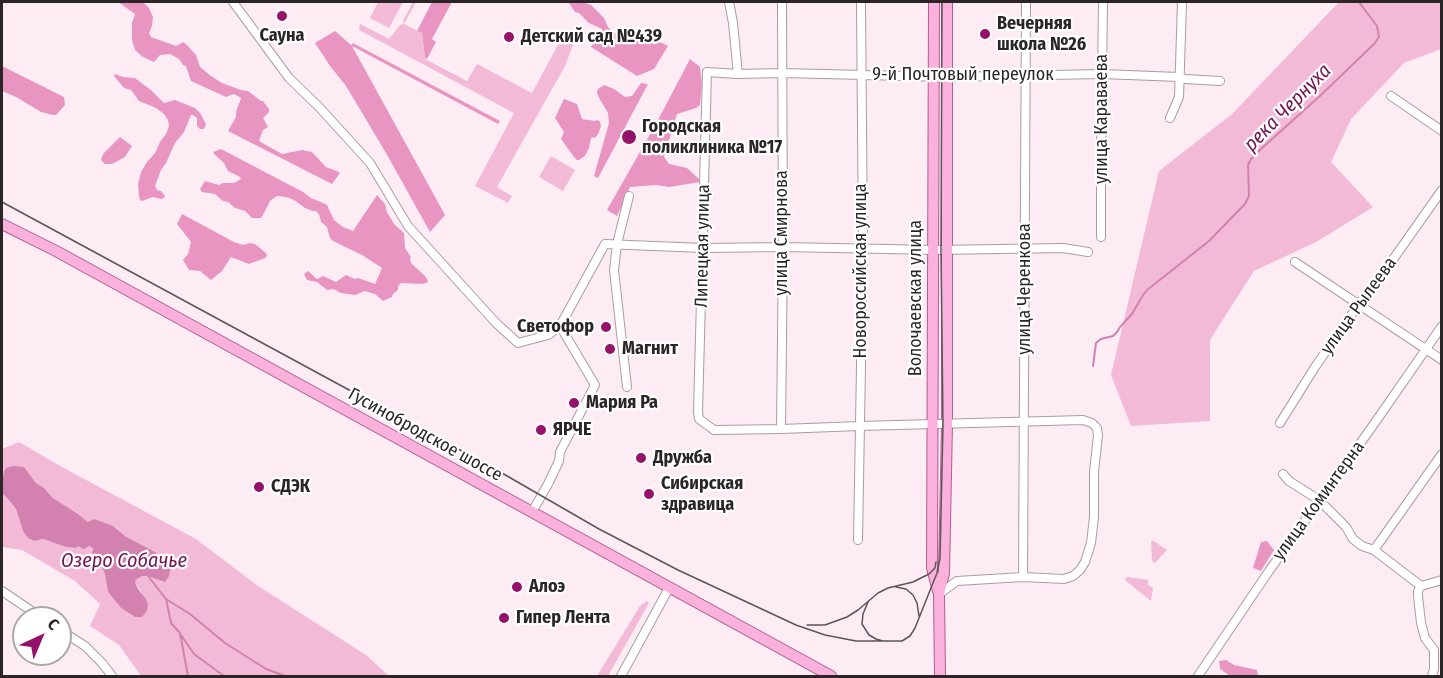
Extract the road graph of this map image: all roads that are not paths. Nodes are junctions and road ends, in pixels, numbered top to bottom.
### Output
1 (233, 2) edge
2 (729, 2) edge
3 (782, 2) edge
4 (861, 2) edge
5 (934, 2) edge
6 (947, 2) edge
7 (1026, 2) edge
8 (1103, 2) edge
9 (1182, 2) edge
10 (707, 72) joint
11 (782, 73) junction
12 (738, 74) junction
13 (1102, 74) junction
14 (861, 75) junction
15 (1025, 75) junction
16 (934, 76) junction
17 (946, 77) junction
18 (1179, 77) junction
19 (1220, 81) dead end
20 (1391, 96) dead end
21 (1170, 118) dead end
22 (1442, 131) edge
23 (1442, 190) edge
24 (629, 196) dead end
25 (2, 224) edge
26 (1101, 237) dead end
27 (617, 244) junction
28 (783, 247) junction
29 (704, 248) junction
30 (862, 249) junction
31 (933, 250) junction
32 (946, 250) junction
33 (1025, 250) junction
34 (1088, 252) dead end
35 (1294, 262) dead end
36 (1359, 304) junction
37 (560, 326) junction
38 (1442, 326) edge
39 (1426, 349) junction
40 (1442, 360) edge
41 (627, 387) dead end
42 (1024, 421) junction
43 (1280, 423) dead end
44 (947, 424) junction
45 (933, 425) junction
46 (860, 426) junction
47 (781, 429) junction
48 (1442, 454) edge
49 (1283, 474) dead end
50 (1319, 500) junction
51 (532, 512) junction
52 (858, 540) dead end
53 (1374, 550) junction
54 (1023, 577) junction
55 (1441, 580) edge
56 (1420, 586) junction
57 (669, 588) junction
58 (2, 591) edge
59 (939, 594) junction
60 (24, 606) edge
61 (72, 638) edge
62 (1438, 649) edge
63 (112, 676) edge
64 (621, 676) edge
65 (831, 676) edge
66 (940, 676) edge
67 (1198, 676) edge
68 (1432, 676) edge

1 - 37 street
2 - 12 street
3 - 11 street, улица Смирнова
4 - 14 street, Новороссийская улица
5 - 16 main road, Волочаевская улица
6 - 17 main road, Волочаевская улица
7 - 15 street, улица Черенкова
8 - 13 street, улица Караваева
9 - 18 street
10 - 12 street, 9-й Почтовый переулок
10 - 29 street, Липецкая улица
11 - 12 street, 9-й Почтовый переулок
11 - 14 street, 9-й Почтовый переулок
11 - 28 street, улица Смирнова
13 - 15 street, 9-й Почтовый переулок
13 - 18 street, 9-й Почтовый переулок
13 - 26 street, улица Караваева
14 - 16 street, 9-й Почтовый переулок
14 - 30 street, Новороссийская улица
15 - 17 street, 9-й Почтовый переулок
15 - 33 street, улица Черенкова
16 - 17 street, 9-й Почтовый переулок
16 - 31 main road, Волочаевская улица
17 - 32 main road, Волочаевская улица
18 - 19 street, 9-й Почтовый переулок
18 - 21 street
20 - 22 street
23 - 36 street, улица Рылеева
24 - 27 street
25 - 51 main road, Гусинобродское шоссе
27 - 29 street
27 - 37 street
27 - 41 street
28 - 29 street
28 - 30 street
28 - 47 street, улица Смирнова
29 - 47 street, Липецкая улица
30 - 31 street
30 - 46 street, Новороссийская улица
31 - 32 street
31 - 45 main road, Волочаевская улица
32 - 33 street
32 - 44 main road, Волочаевская улица
33 - 34 street
33 - 42 street, улица Черенкова
35 - 36 street
36 - 39 street
36 - 43 street, улица Рылеева
37 - 51 street
38 - 39 street, улица Коминтерна
39 - 40 street
39 - 50 street, улица Коминтерна
42 - 44 street
42 - 54 street, улица Черенкова
42 - 54 street
44 - 45 street
44 - 59 main road, Волочаевская улица
45 - 46 street
45 - 59 main road, Волочаевская улица
46 - 47 street
46 - 52 street, Новороссийская улица
48 - 53 street
49 - 50 street
50 - 53 street
50 - 67 street, улица Коминтерна
51 - 57 main road, Гусинобродское шоссе
53 - 56 street
54 - 59 street
55 - 56 street
56 - 62 street
57 - 64 street
57 - 65 main road, Гусинобродское шоссе
58 - 60 street
59 - 66 main road, Волочаевская улица
61 - 63 street
62 - 68 street

